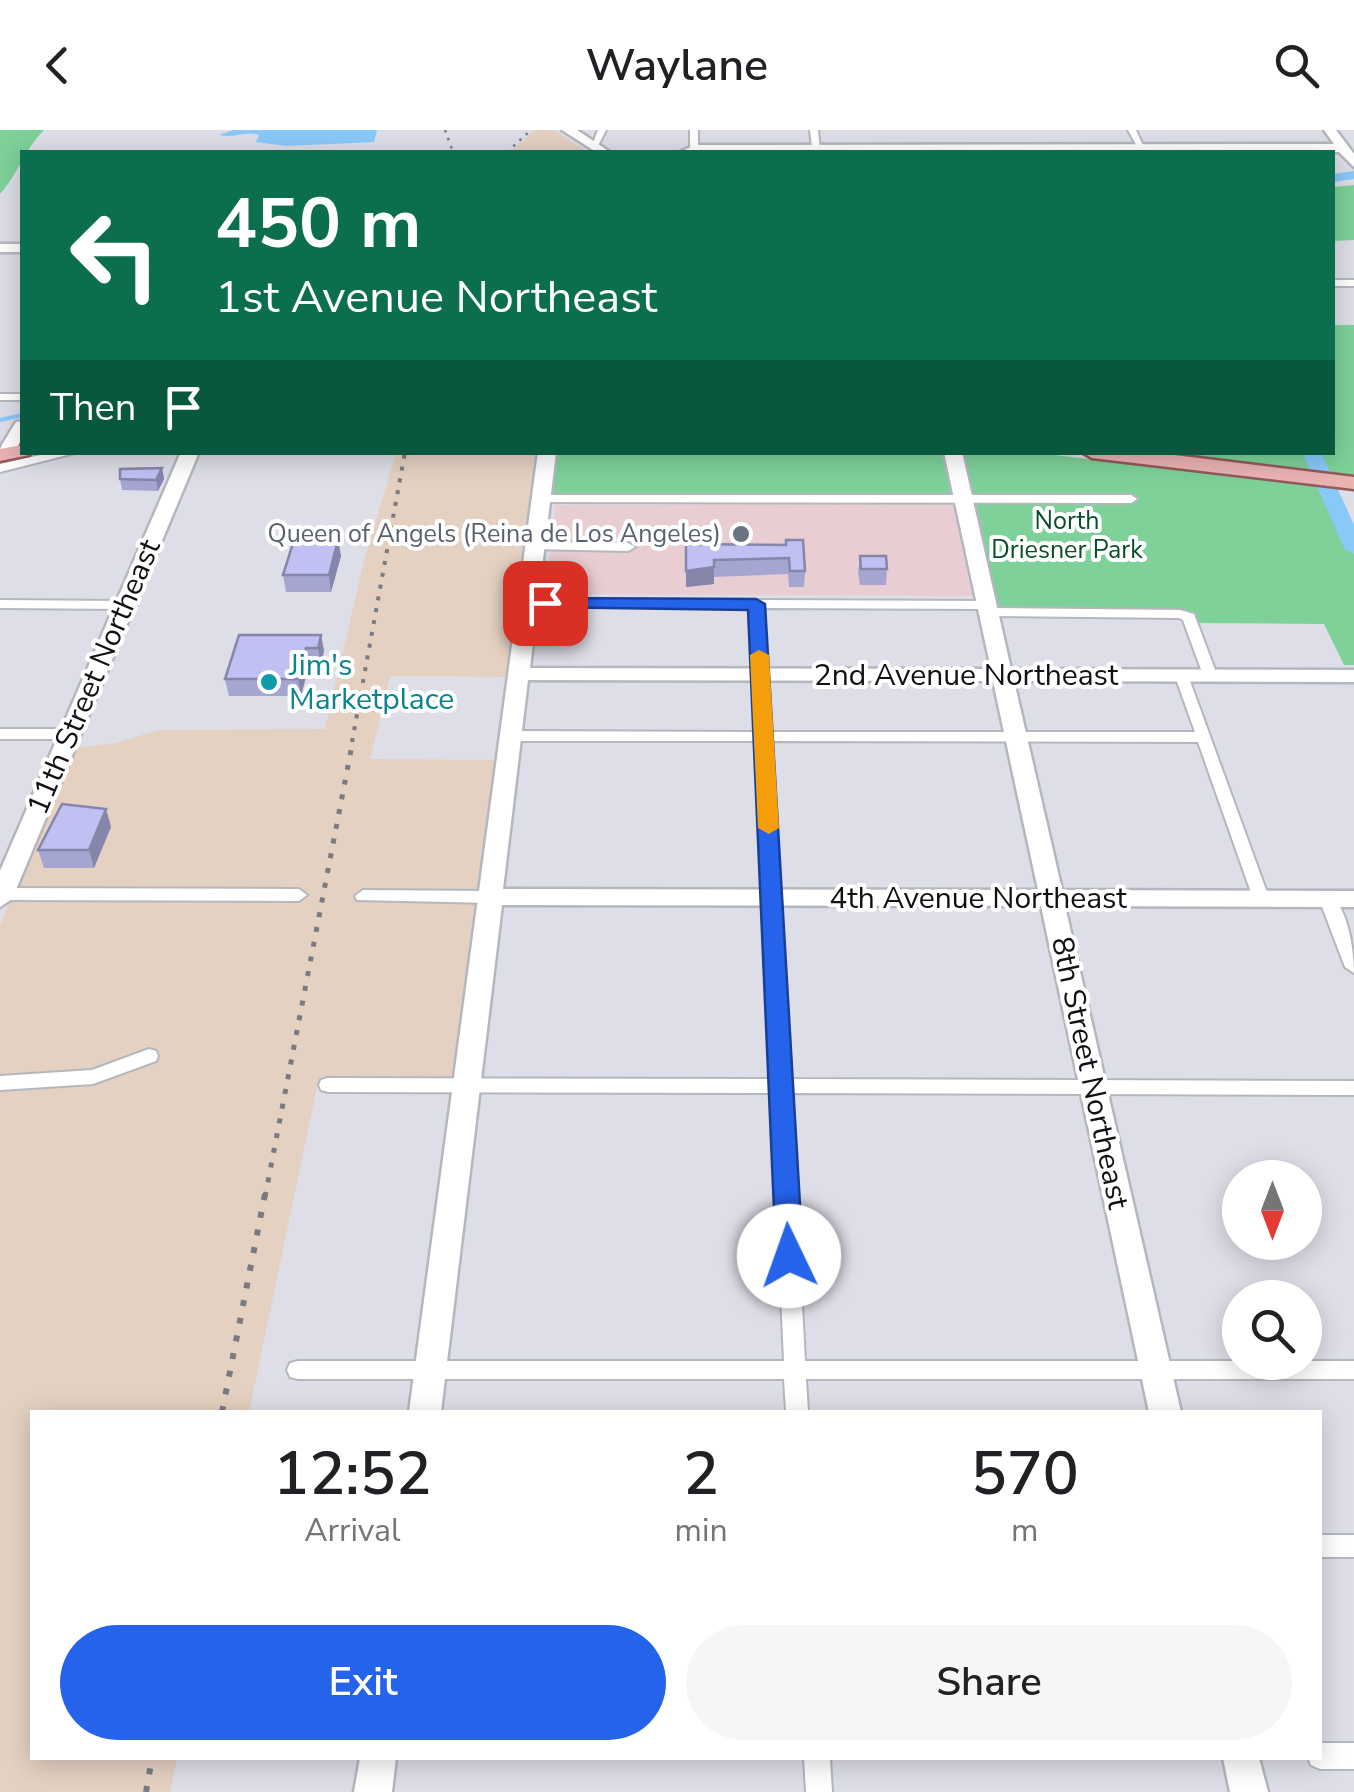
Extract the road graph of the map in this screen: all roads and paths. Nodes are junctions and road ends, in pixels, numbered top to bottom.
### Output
1 (568, 130) edge
2 (602, 130) edge
3 (694, 130) edge
4 (814, 130) edge
5 (1132, 130) edge
6 (1330, 130) edge
7 (817, 148) junction
8 (1142, 148) junction
9 (1342, 148) junction
10 (599, 150) edge
11 (690, 150) edge
12 (1354, 163) edge
13 (20, 432) edge
14 (40, 455) edge
15 (189, 455) edge
16 (547, 455) edge
17 (954, 455) edge
18 (1117, 455) edge
19 (6, 458) edge
20 (1354, 483) edge
21 (541, 499) junction
22 (964, 499) junction
23 (1131, 500) dead end
24 (536, 546) junction
25 (628, 546) dead end
26 (528, 603) junction
27 (0, 604) edge
28 (756, 604) junction
29 (124, 605) junction
30 (989, 608) junction
31 (519, 674) junction
32 (760, 674) junction
33 (1005, 675) junction
34 (1210, 675) junction
35 (1182, 676) junction
36 (1354, 676) edge
37 (0, 734) edge
38 (70, 734) junction
39 (512, 736) junction
40 (1018, 736) junction
41 (764, 737) junction
42 (1203, 738) junction
43 (299, 895) dead end
44 (1, 896) edge
45 (363, 896) dead end
46 (491, 896) junction
47 (773, 897) junction
48 (1052, 898) junction
49 (1261, 898) junction
50 (1327, 898) junction
51 (1354, 899) edge
52 (1354, 967) edge
53 (149, 1056) dead end
54 (0, 1084) edge
55 (328, 1086) dead end
56 (466, 1086) junction
57 (781, 1087) junction
58 (1094, 1087) junction
59 (1354, 1088) edge
60 (298, 1370) dead end
61 (431, 1370) junction
62 (794, 1370) junction
63 (1155, 1370) junction
64 (1354, 1370) edge
65 (425, 1410) edge
66 (797, 1410) edge
67 (1164, 1410) edge
68 (1322, 1546) edge
69 (1354, 1546) edge
70 (1322, 1756) edge
71 (1354, 1756) edge
72 (378, 1760) edge
73 (817, 1760) edge
74 (1241, 1760) edge
75 (373, 1792) edge
76 (819, 1792) edge
77 (1249, 1792) edge

1 - 10 street
2 - 10 street
3 - 11 street
4 - 7 street
5 - 8 street
6 - 9 street
7 - 8 street
7 - 11 street
8 - 9 street
9 - 12 street
13 - 19 street
14 - 19 street
15 - 29 street, 11th Street Northeast
16 - 21 street
17 - 22 street, 8th Street Northeast
18 - 20 main road
21 - 22 street
21 - 24 street
22 - 23 street
22 - 30 street, 8th Street Northeast
24 - 25 street
24 - 26 street
26 - 28 street
26 - 31 street
27 - 29 street
28 - 30 street
28 - 32 street
29 - 38 street, 11th Street Northeast
30 - 33 street, 8th Street Northeast
30 - 34 street
31 - 32 street, 2nd Avenue Northeast
31 - 39 street
32 - 33 street, 2nd Avenue Northeast
32 - 41 street
33 - 35 street, 2nd Avenue Northeast
33 - 40 street, 8th Street Northeast
34 - 35 street, 2nd Avenue Northeast
34 - 36 street, 2nd Avenue Northeast
35 - 42 street
37 - 38 street
38 - 44 street, 11th Street Northeast
39 - 41 street
39 - 46 street
40 - 41 street
40 - 42 street
40 - 48 street, 8th Street Northeast
41 - 47 street
42 - 49 street
43 - 44 street
45 - 46 street, 4th Avenue Northeast
46 - 47 street, 4th Avenue Northeast
46 - 56 street
47 - 48 street, 4th Avenue Northeast
47 - 57 street
48 - 49 street, 4th Avenue Northeast
48 - 58 street, 8th Street Northeast
49 - 50 street, 4th Avenue Northeast
50 - 51 street, 4th Avenue Northeast
50 - 52 street
53 - 54 street
55 - 56 street
56 - 57 street
56 - 61 street
57 - 58 street
57 - 62 street
58 - 59 street
58 - 63 street, 8th Street Northeast
60 - 61 street
61 - 62 street
61 - 65 street
62 - 63 street
62 - 66 street
63 - 64 street
63 - 67 street, 8th Street Northeast
68 - 69 street
70 - 71 street
72 - 75 street
73 - 76 street
74 - 77 street

